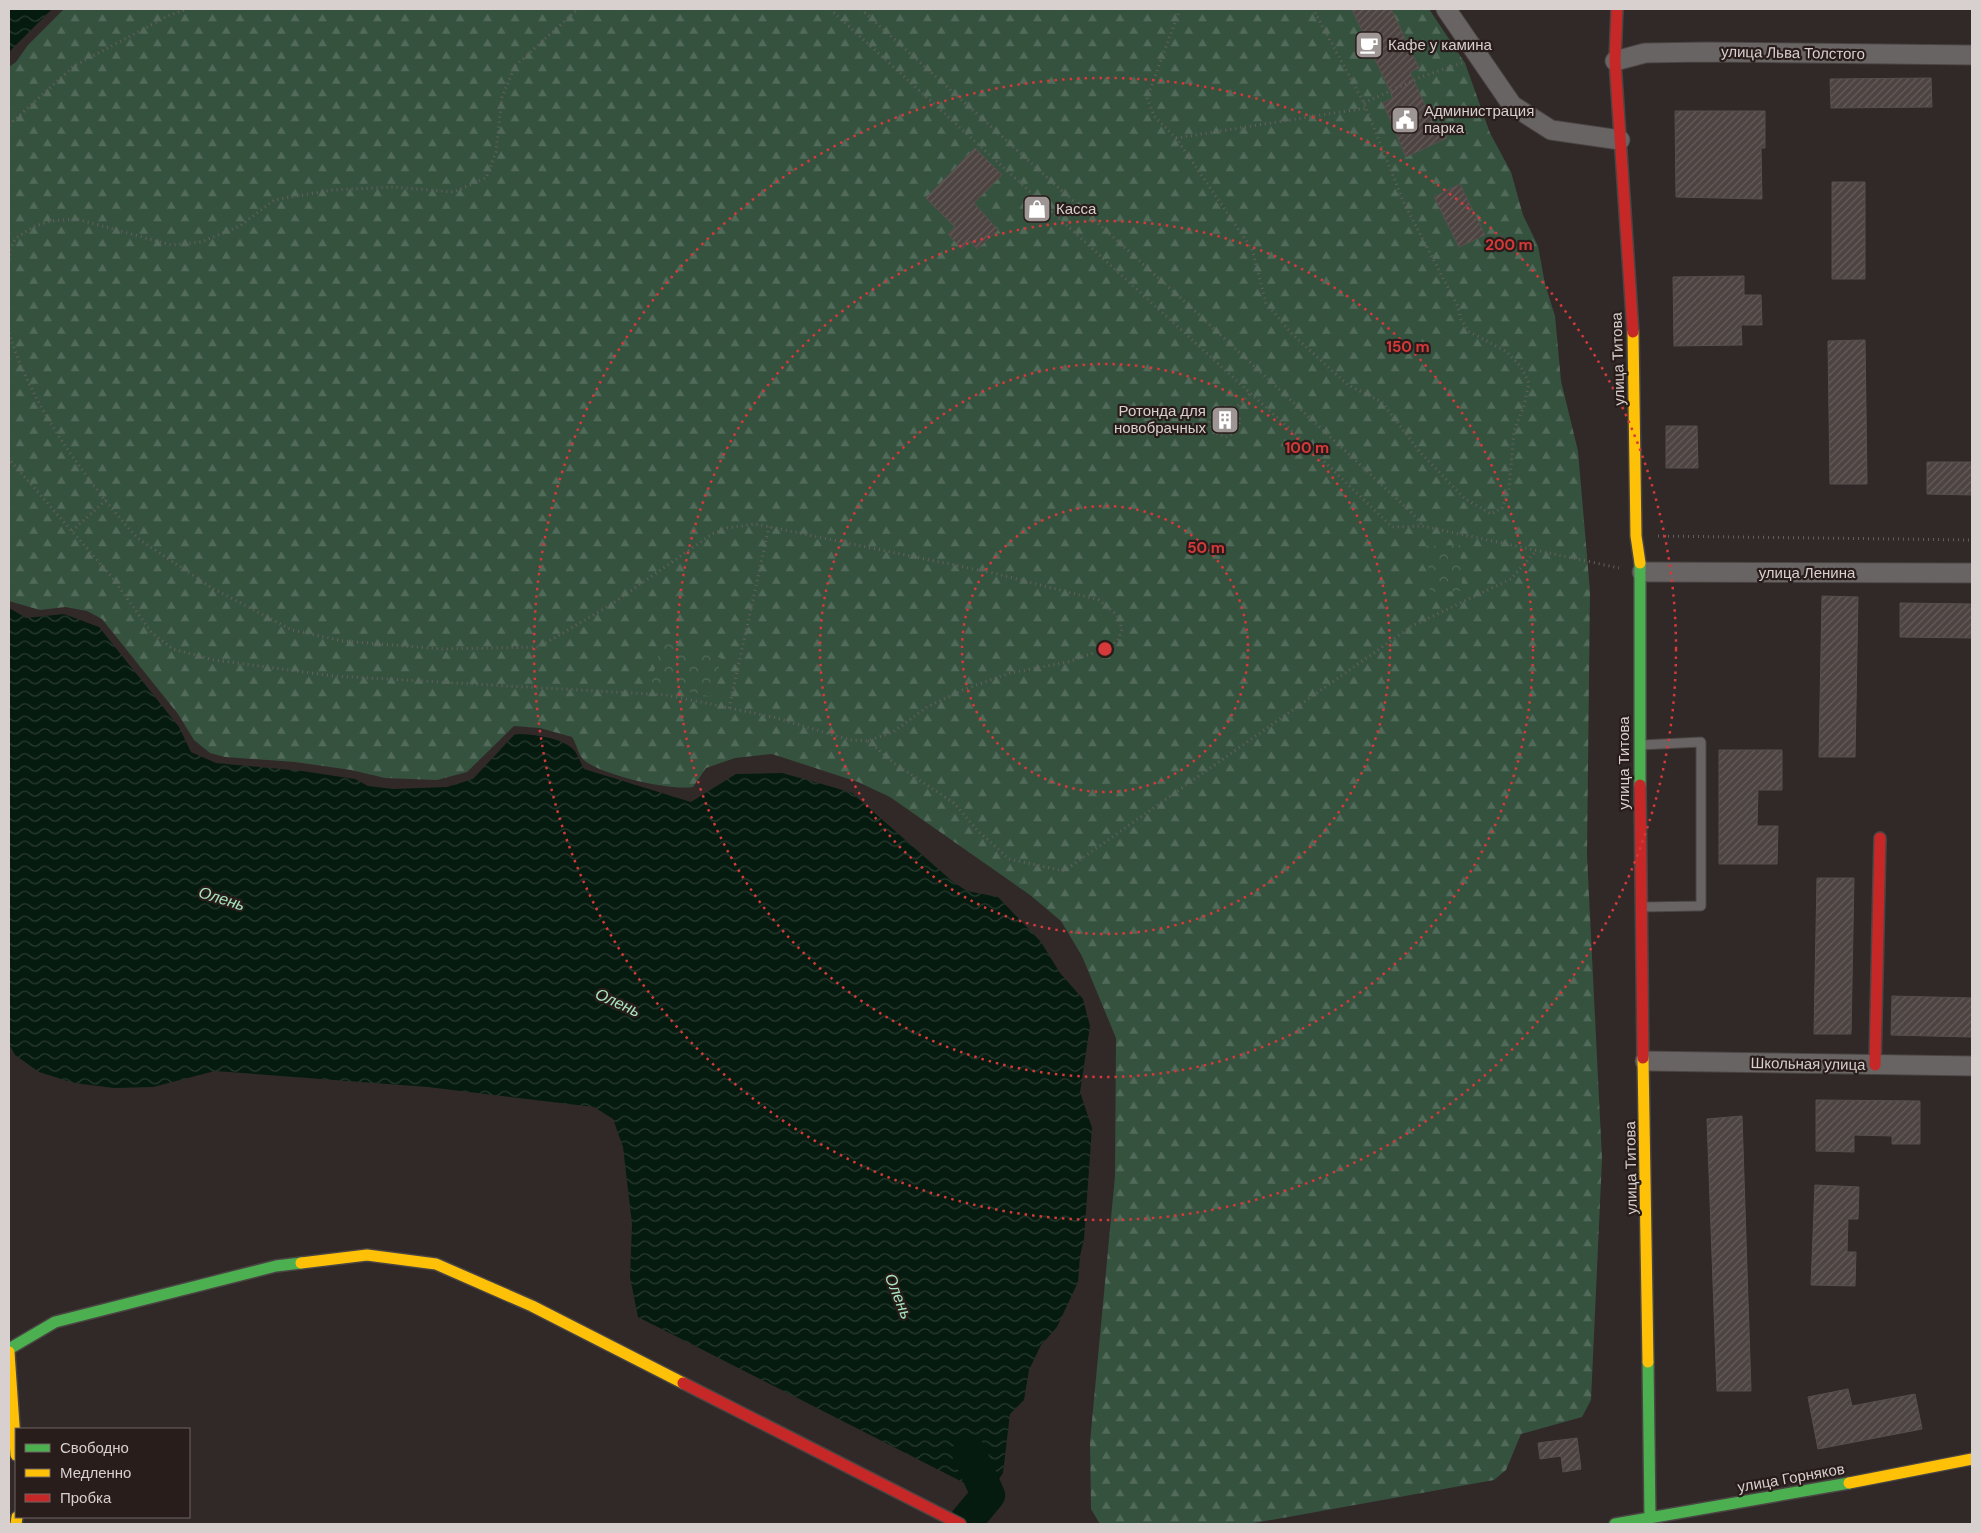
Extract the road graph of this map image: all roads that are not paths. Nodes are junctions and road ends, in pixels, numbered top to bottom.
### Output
1 (1446, 9) edge
2 (1617, 9) edge
3 (1972, 55) edge
4 (1615, 61) junction
5 (1620, 140) junction
6 (1642, 572) junction
7 (1972, 573) edge
8 (1639, 745) junction
9 (1880, 838) dead end
10 (1641, 908) junction
11 (1644, 1061) junction
12 (1875, 1065) junction
13 (1972, 1066) edge
14 (9, 1350) edge
15 (15, 1440) edge
16 (1972, 1458) edge
17 (1650, 1518) junction
18 (955, 1522) edge
19 (1615, 1524) edge

1 - 5 street
2 - 4 street, улица Титова
3 - 4 street, улица Льва Толстого
4 - 5 street, улица Титова
5 - 6 street, улица Титова
6 - 7 street, улица Ленина
6 - 8 street, улица Титова
8 - 10 street, улица Титова
8 - 10 lane
9 - 12 street
10 - 11 street, улица Титова
11 - 12 street, Школьная улица
11 - 17 street, улица Титова
12 - 13 street, Школьная улица
14 - 15 street
14 - 18 street
16 - 17 street, улица Горняков
17 - 19 street, улица Горняков

